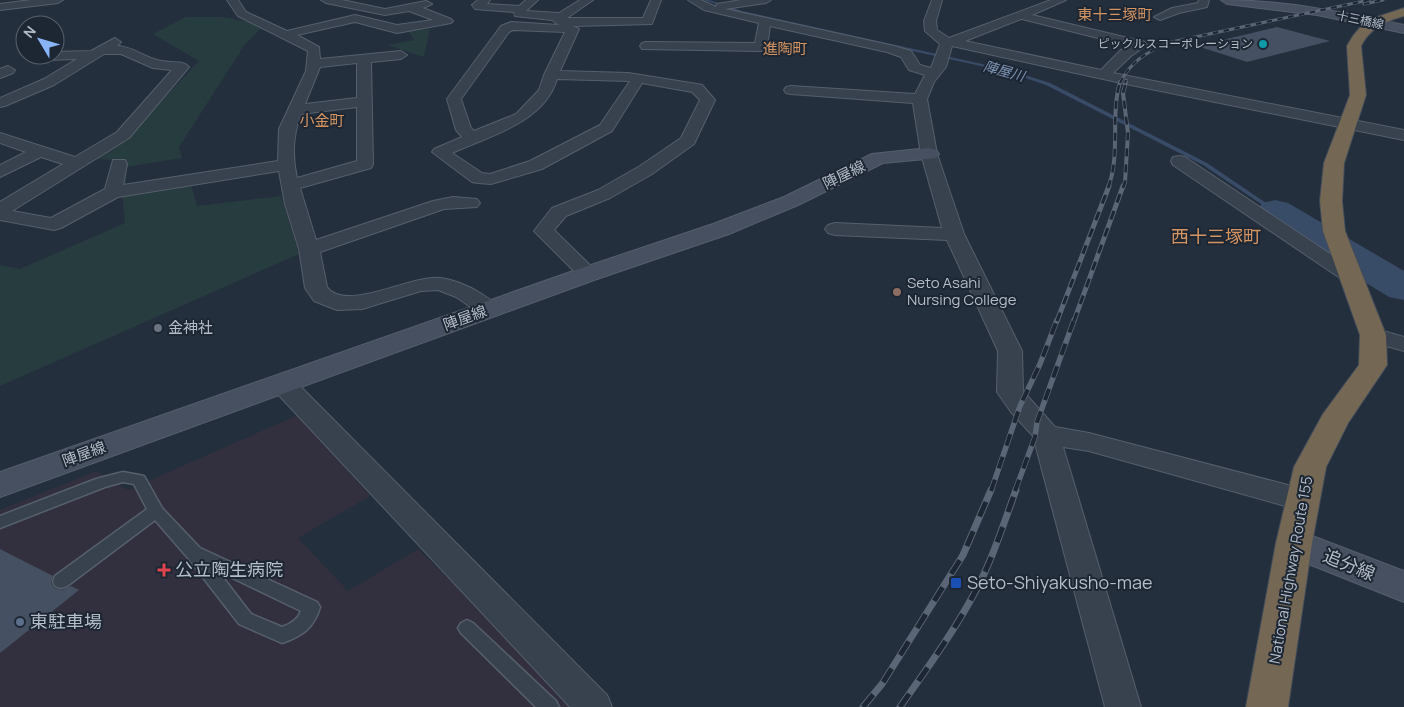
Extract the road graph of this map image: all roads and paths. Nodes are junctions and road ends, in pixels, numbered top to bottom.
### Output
1 (58, 0) edge
2 (232, 0) edge
3 (326, 0) edge
4 (432, 0) edge
5 (485, 0) edge
6 (533, 0) edge
7 (588, 0) edge
8 (656, 0) edge
9 (693, 0) edge
10 (766, 0) edge
11 (937, 0) edge
12 (1061, 0) edge
13 (1204, 0) edge
14 (1227, 0) edge
15 (719, 5) edge
16 (0, 7) edge
17 (410, 7) junction
18 (521, 9) junction
19 (1404, 12) edge
20 (1022, 16) junction
21 (561, 17) junction
22 (1160, 17) dead end
23 (648, 22) junction
24 (765, 22) junction
25 (1375, 23) junction
26 (1404, 29) edge
27 (284, 34) junction
28 (117, 40) dead end
29 (97, 53) junction
30 (943, 54) junction
31 (65, 55) edge
32 (401, 55) dead end
33 (364, 58) junction
34 (641, 63) junction
35 (313, 64) junction
36 (551, 75) junction
37 (1104, 75) junction
38 (791, 90) dead end
39 (920, 99) junction
40 (364, 102) junction
41 (0, 104) edge
42 (296, 110) junction
43 (1349, 125) junction
44 (1404, 135) edge
45 (473, 139) junction
46 (2, 140) edge
47 (40, 151) junction
48 (929, 154) junction
49 (1179, 161) dead end
50 (77, 164) junction
51 (119, 164) dead end
52 (0, 172) edge
53 (288, 175) junction
54 (113, 192) junction
55 (471, 203) dead end
56 (0, 212) edge
57 (835, 228) dead end
58 (954, 234) junction
59 (309, 249) junction
60 (588, 274) junction
61 (1351, 274) junction
62 (490, 310) junction
63 (1373, 334) junction
64 (1404, 344) edge
65 (283, 384) junction
66 (1046, 435) junction
67 (0, 485) edge
68 (1303, 500) junction
69 (156, 511) junction
70 (0, 522) edge
71 (1294, 543) junction
72 (194, 553) junction
73 (61, 580) dead end
74 (1404, 587) edge
75 (467, 628) dead end
76 (549, 707) edge
77 (594, 707) edge
78 (1124, 707) edge
79 (1267, 707) edge

1 - 16 street
2 - 27 street
3 - 17 street
4 - 17 street
5 - 18 street
6 - 18 street
7 - 21 street
8 - 23 street
9 - 15 street
10 - 15 street
11 - 30 street
12 - 20 street
13 - 22 street
14 - 25 street, 十三橋線
15 - 24 street
17 - 27 street
18 - 21 street
19 - 25 highway, National Highway Route 155
20 - 30 street
20 - 37 street
21 - 23 street
23 - 34 street
24 - 30 street
24 - 34 street
25 - 26 street, 十三橋線
25 - 43 highway, National Highway Route 155
27 - 35 street
28 - 29 street
29 - 31 street
29 - 41 street
29 - 50 street
30 - 37 street
30 - 39 street
32 - 33 street
33 - 35 street
33 - 40 street
34 - 36 street
34 - 45 street
34 - 60 street
35 - 42 street
36 - 45 street
36 - 45 street
37 - 43 street
38 - 39 street
39 - 48 street
40 - 42 street
40 - 53 street
42 - 53 street
43 - 44 street
43 - 61 highway, National Highway Route 155
46 - 47 street
47 - 50 street
47 - 52 street
48 - 58 street
48 - 60 street, 陣屋線
49 - 61 street
50 - 56 street
51 - 54 street
53 - 54 street
53 - 59 street
54 - 56 street
55 - 59 street
57 - 58 street
58 - 66 street
59 - 62 street
60 - 62 street, 陣屋線
61 - 63 highway, National Highway Route 155
62 - 65 street, 陣屋線
63 - 64 street
63 - 68 highway, National Highway Route 155
65 - 67 street, 陣屋線
65 - 77 street
66 - 68 street
66 - 78 street
68 - 71 highway, National Highway Route 155
69 - 70 lane
69 - 72 lane
69 - 73 lane
71 - 74 street, 追分線
71 - 79 highway, National Highway Route 155
72 - 72 lane
75 - 76 lane

